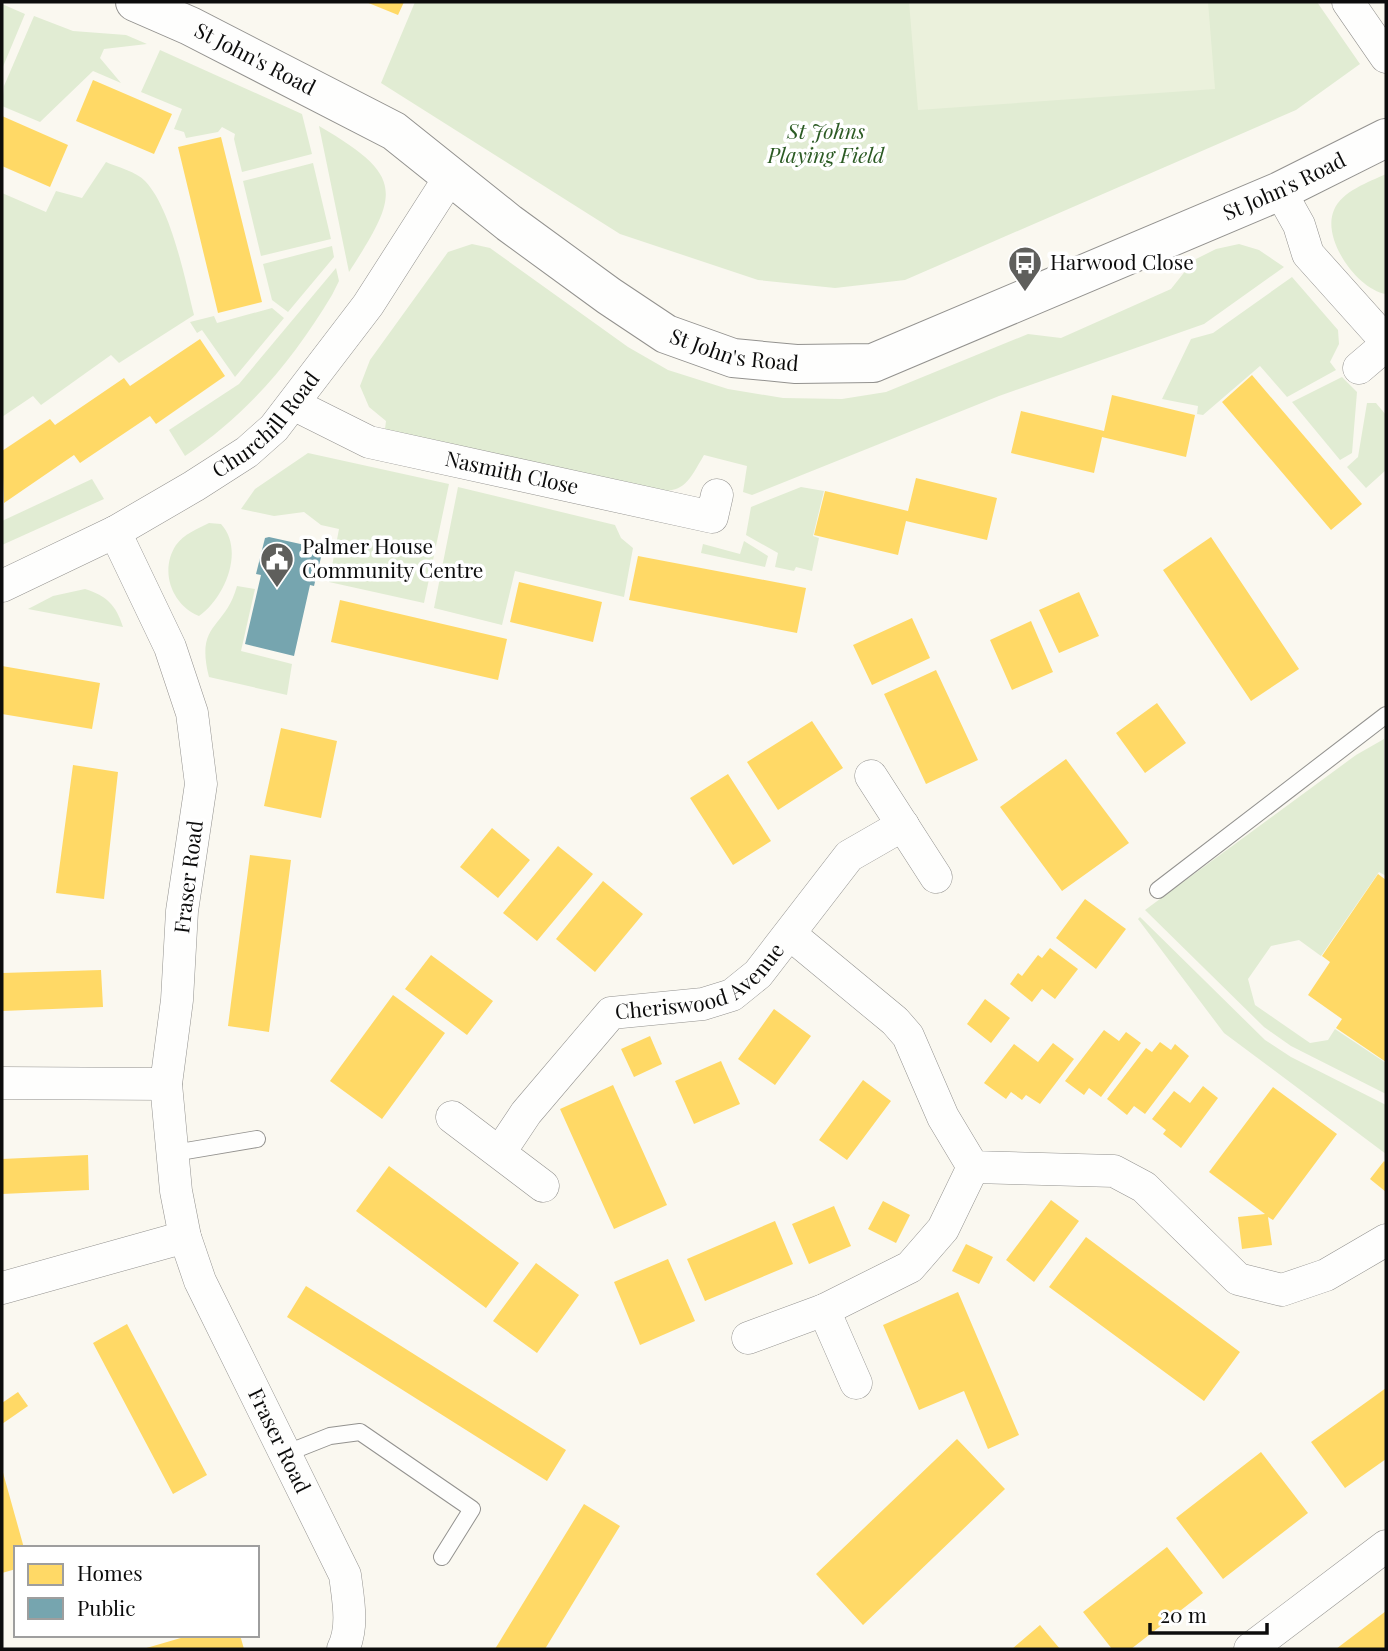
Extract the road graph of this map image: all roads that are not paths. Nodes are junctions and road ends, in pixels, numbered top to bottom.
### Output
1 (135, 2) edge
2 (1348, 2) edge
3 (1386, 57) edge
4 (1386, 138) edge
5 (450, 177) junction
6 (1280, 191) junction
7 (1386, 343) edge
8 (1359, 369) dead end
9 (295, 405) junction
10 (717, 495) dead end
11 (115, 531) junction
12 (2, 586) edge
13 (1386, 715) edge
14 (872, 776) dead end
15 (903, 825) junction
16 (936, 877) dead end
17 (1158, 890) dead end
18 (791, 935) junction
19 (2, 1083) edge
20 (166, 1084) junction
21 (452, 1117) dead end
22 (257, 1139) dead end
23 (500, 1152) junction
24 (174, 1153) junction
25 (973, 1167) junction
26 (543, 1186) dead end
27 (185, 1237) junction
28 (1386, 1240) edge
29 (2, 1288) edge
30 (824, 1310) junction
31 (748, 1338) dead end
32 (856, 1384) dead end
33 (287, 1453) junction
34 (1386, 1546) edge
35 (442, 1558) dead end
36 (343, 1649) edge
37 (1250, 1649) edge

1 - 5 street, St John's Road
2 - 3 street
4 - 6 street, St John's Road
5 - 6 street, St John's Road
5 - 9 street, Churchill Road
6 - 7 street
7 - 8 street
9 - 10 street, Nasmith Close
9 - 11 street, Churchill Road
11 - 12 street, Churchill Road
11 - 20 street, Fraser Road
13 - 17 lane
14 - 15 street
15 - 16 street
15 - 18 street, Cheriswood Avenue
18 - 23 street, Cheriswood Avenue
18 - 25 street, Cheriswood Avenue
19 - 20 street
20 - 24 street, Fraser Road
21 - 23 street
22 - 24 lane
23 - 26 street
24 - 27 street, Fraser Road
25 - 28 street
25 - 30 street
27 - 29 street
27 - 33 street, Fraser Road
30 - 31 street
30 - 32 street
33 - 35 lane
33 - 36 street, Fraser Road
34 - 37 street

